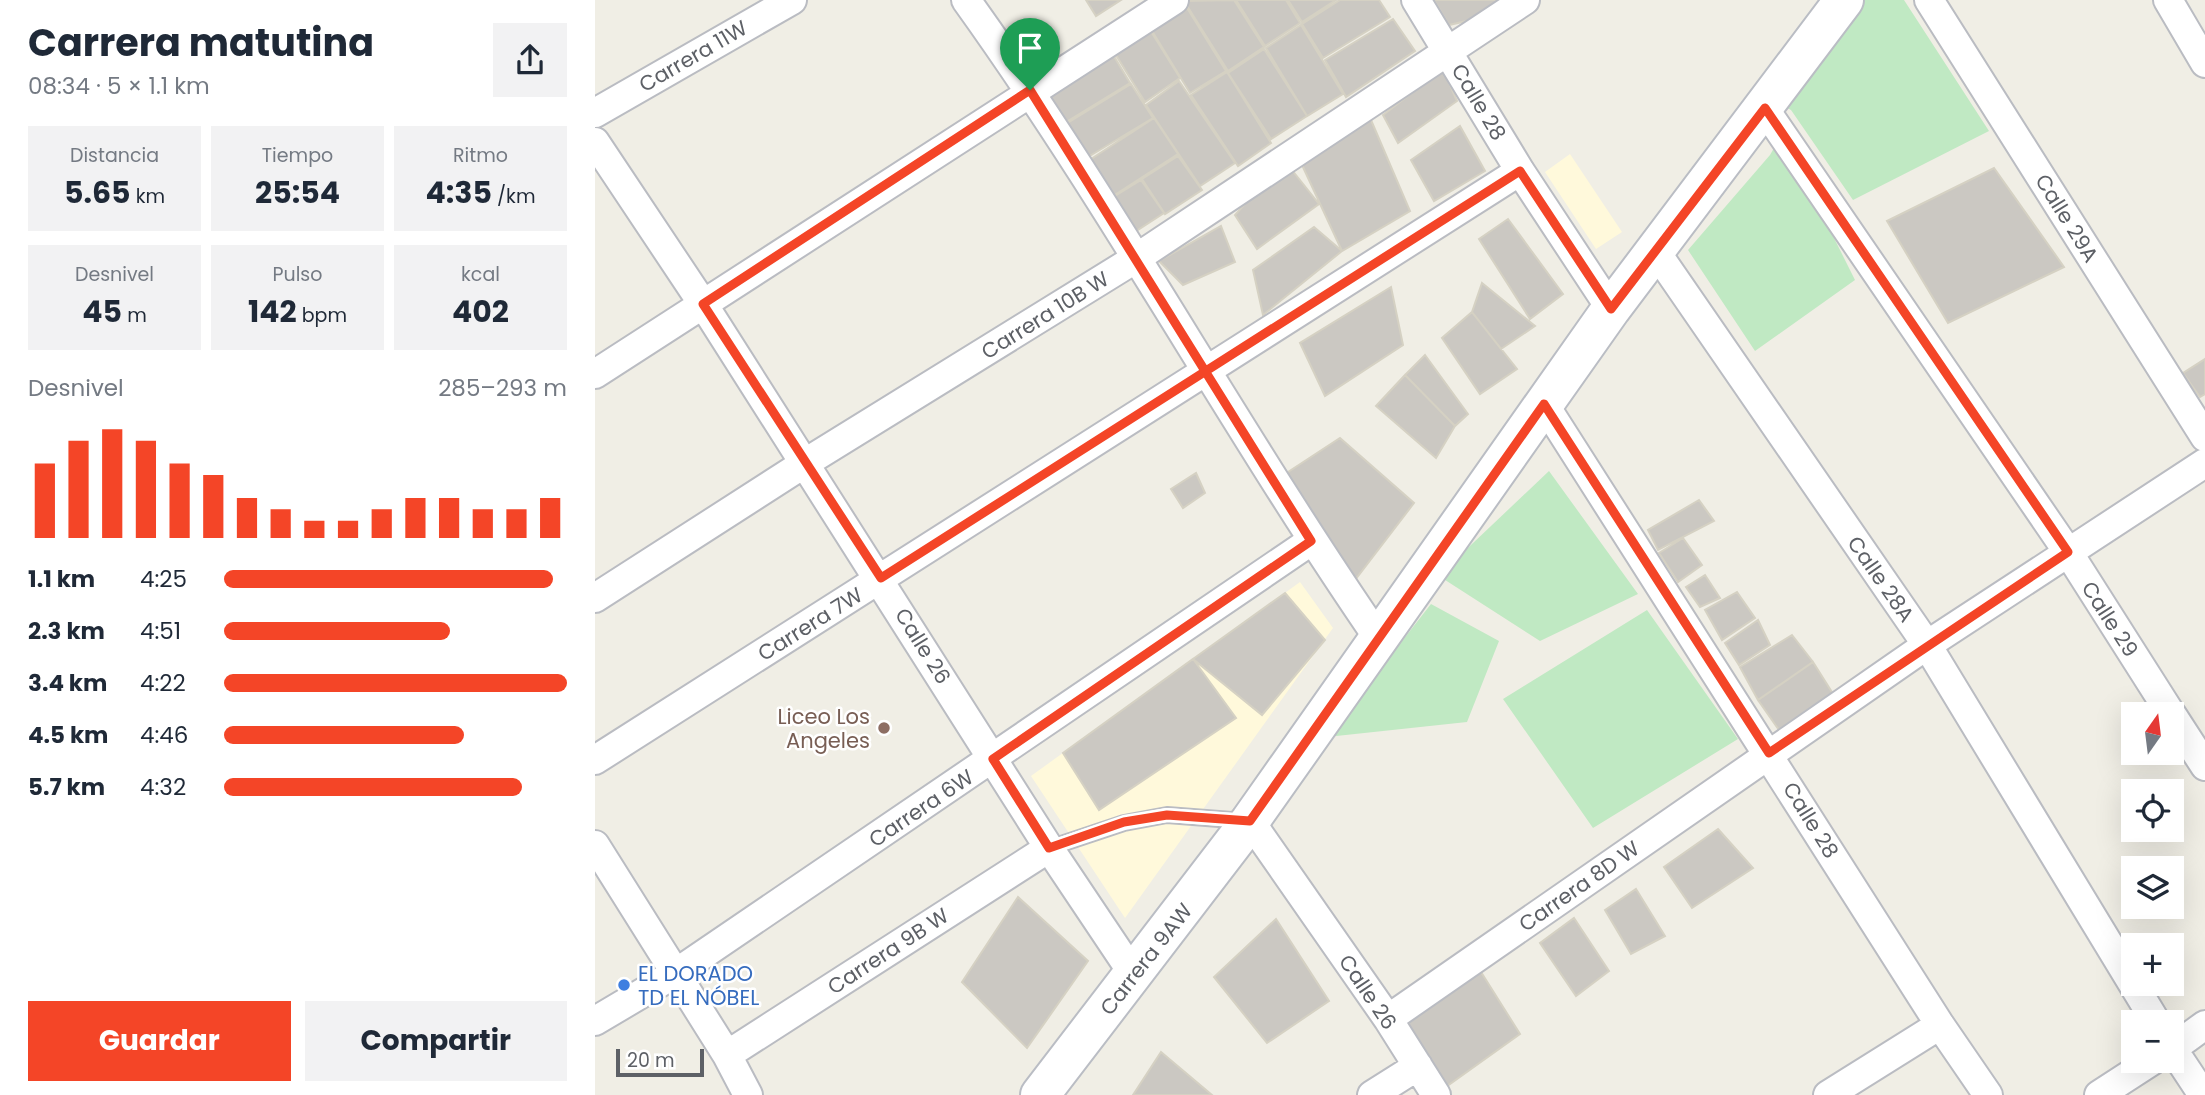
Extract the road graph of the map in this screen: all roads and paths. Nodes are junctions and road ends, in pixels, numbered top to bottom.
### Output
1 (792, 0) edge
2 (966, 0) edge
3 (1174, 0) edge
4 (1416, 0) edge
5 (1525, 0) edge
6 (1844, 0) edge
7 (1929, 0) edge
8 (2168, 0) edge
9 (1448, 51) junction
10 (2205, 64) edge
11 (1030, 90) junction
12 (1765, 108) junction
13 (595, 113) edge
14 (595, 142) edge
15 (1520, 171) junction
16 (1656, 252) junction
17 (1135, 260) junction
18 (703, 304) junction
19 (1611, 309) junction
20 (1206, 370) junction
21 (595, 374) edge
22 (1544, 404) junction
23 (2205, 437) edge
24 (805, 463) junction
25 (2205, 463) edge
26 (1311, 541) junction
27 (2068, 552) junction
28 (881, 578) junction
29 (595, 598) edge
30 (1380, 639) junction
31 (1927, 645) junction
32 (2164, 702) edge
33 (2184, 733) edge
34 (1769, 753) junction
35 (993, 759) junction
36 (595, 760) edge
37 (2205, 766) edge
38 (1250, 821) junction
39 (595, 845) edge
40 (1049, 848) junction
41 (676, 973) junction
42 (1134, 975) junction
43 (2149, 1010) edge
44 (1388, 1019) junction
45 (595, 1021) edge
46 (1940, 1025) junction
47 (2205, 1025) edge
48 (2184, 1040) edge
49 (727, 1055) junction
50 (1418, 1066) junction
51 (2184, 1066) edge
52 (2133, 1073) edge
53 (748, 1095) edge
54 (1039, 1095) edge
55 (1372, 1095) edge
56 (1436, 1095) edge
57 (1828, 1095) edge
58 (1989, 1095) edge
59 (2099, 1095) edge
60 (2203, 1095) edge

1 - 13 street, Carrera 11W
2 - 11 street
3 - 11 street
4 - 9 street, Calle 28
5 - 9 street, Carrera 10B W
6 - 12 main road, Carrera 9AW
7 - 23 street, Calle 29A
8 - 10 street
9 - 15 street, Calle 28
9 - 17 street, Carrera 10B W
11 - 17 street
11 - 18 street
12 - 16 main road, Carrera 9AW
12 - 27 street, Calle 29
14 - 18 street, Calle 26
15 - 19 street, Calle 28
15 - 20 street, Carrera 7W
16 - 19 main road, Carrera 9AW
16 - 31 street, Calle 28A
17 - 20 street
17 - 24 street, Carrera 10B W
18 - 21 street
18 - 24 street, Calle 26
19 - 22 main road, Carrera 9AW
20 - 26 street
20 - 28 street, Carrera 7W
22 - 30 main road, Carrera 9AW
22 - 34 street, Calle 28
24 - 28 street, Calle 26
24 - 29 street, Carrera 10B W
25 - 27 street, Carrera 8D W
26 - 30 street
26 - 35 street, Carrera 6W
27 - 31 street, Carrera 8D W
27 - 32 street, Calle 29
28 - 35 street, Calle 26
28 - 36 street, Carrera 7W
30 - 38 main road, Carrera 9AW
31 - 34 street, Carrera 8D W
31 - 43 street, Calle 28A
33 - 37 street, Calle 29
34 - 44 street, Carrera 8D W
34 - 46 street, Calle 28
35 - 40 street, Calle 26
35 - 41 street, Carrera 6W
38 - 40 lane
38 - 42 main road, Carrera 9AW
38 - 44 street, Calle 26
39 - 41 street
40 - 42 street, Calle 26
40 - 49 street, Carrera 9B W
41 - 45 street, Carrera 6W
41 - 49 street
42 - 54 main road, Carrera 9AW
44 - 50 street, Calle 26
46 - 57 street
46 - 58 street, Calle 28
47 - 48 street
49 - 53 street
50 - 55 street
50 - 56 street, Calle 26
51 - 60 street
52 - 59 street

